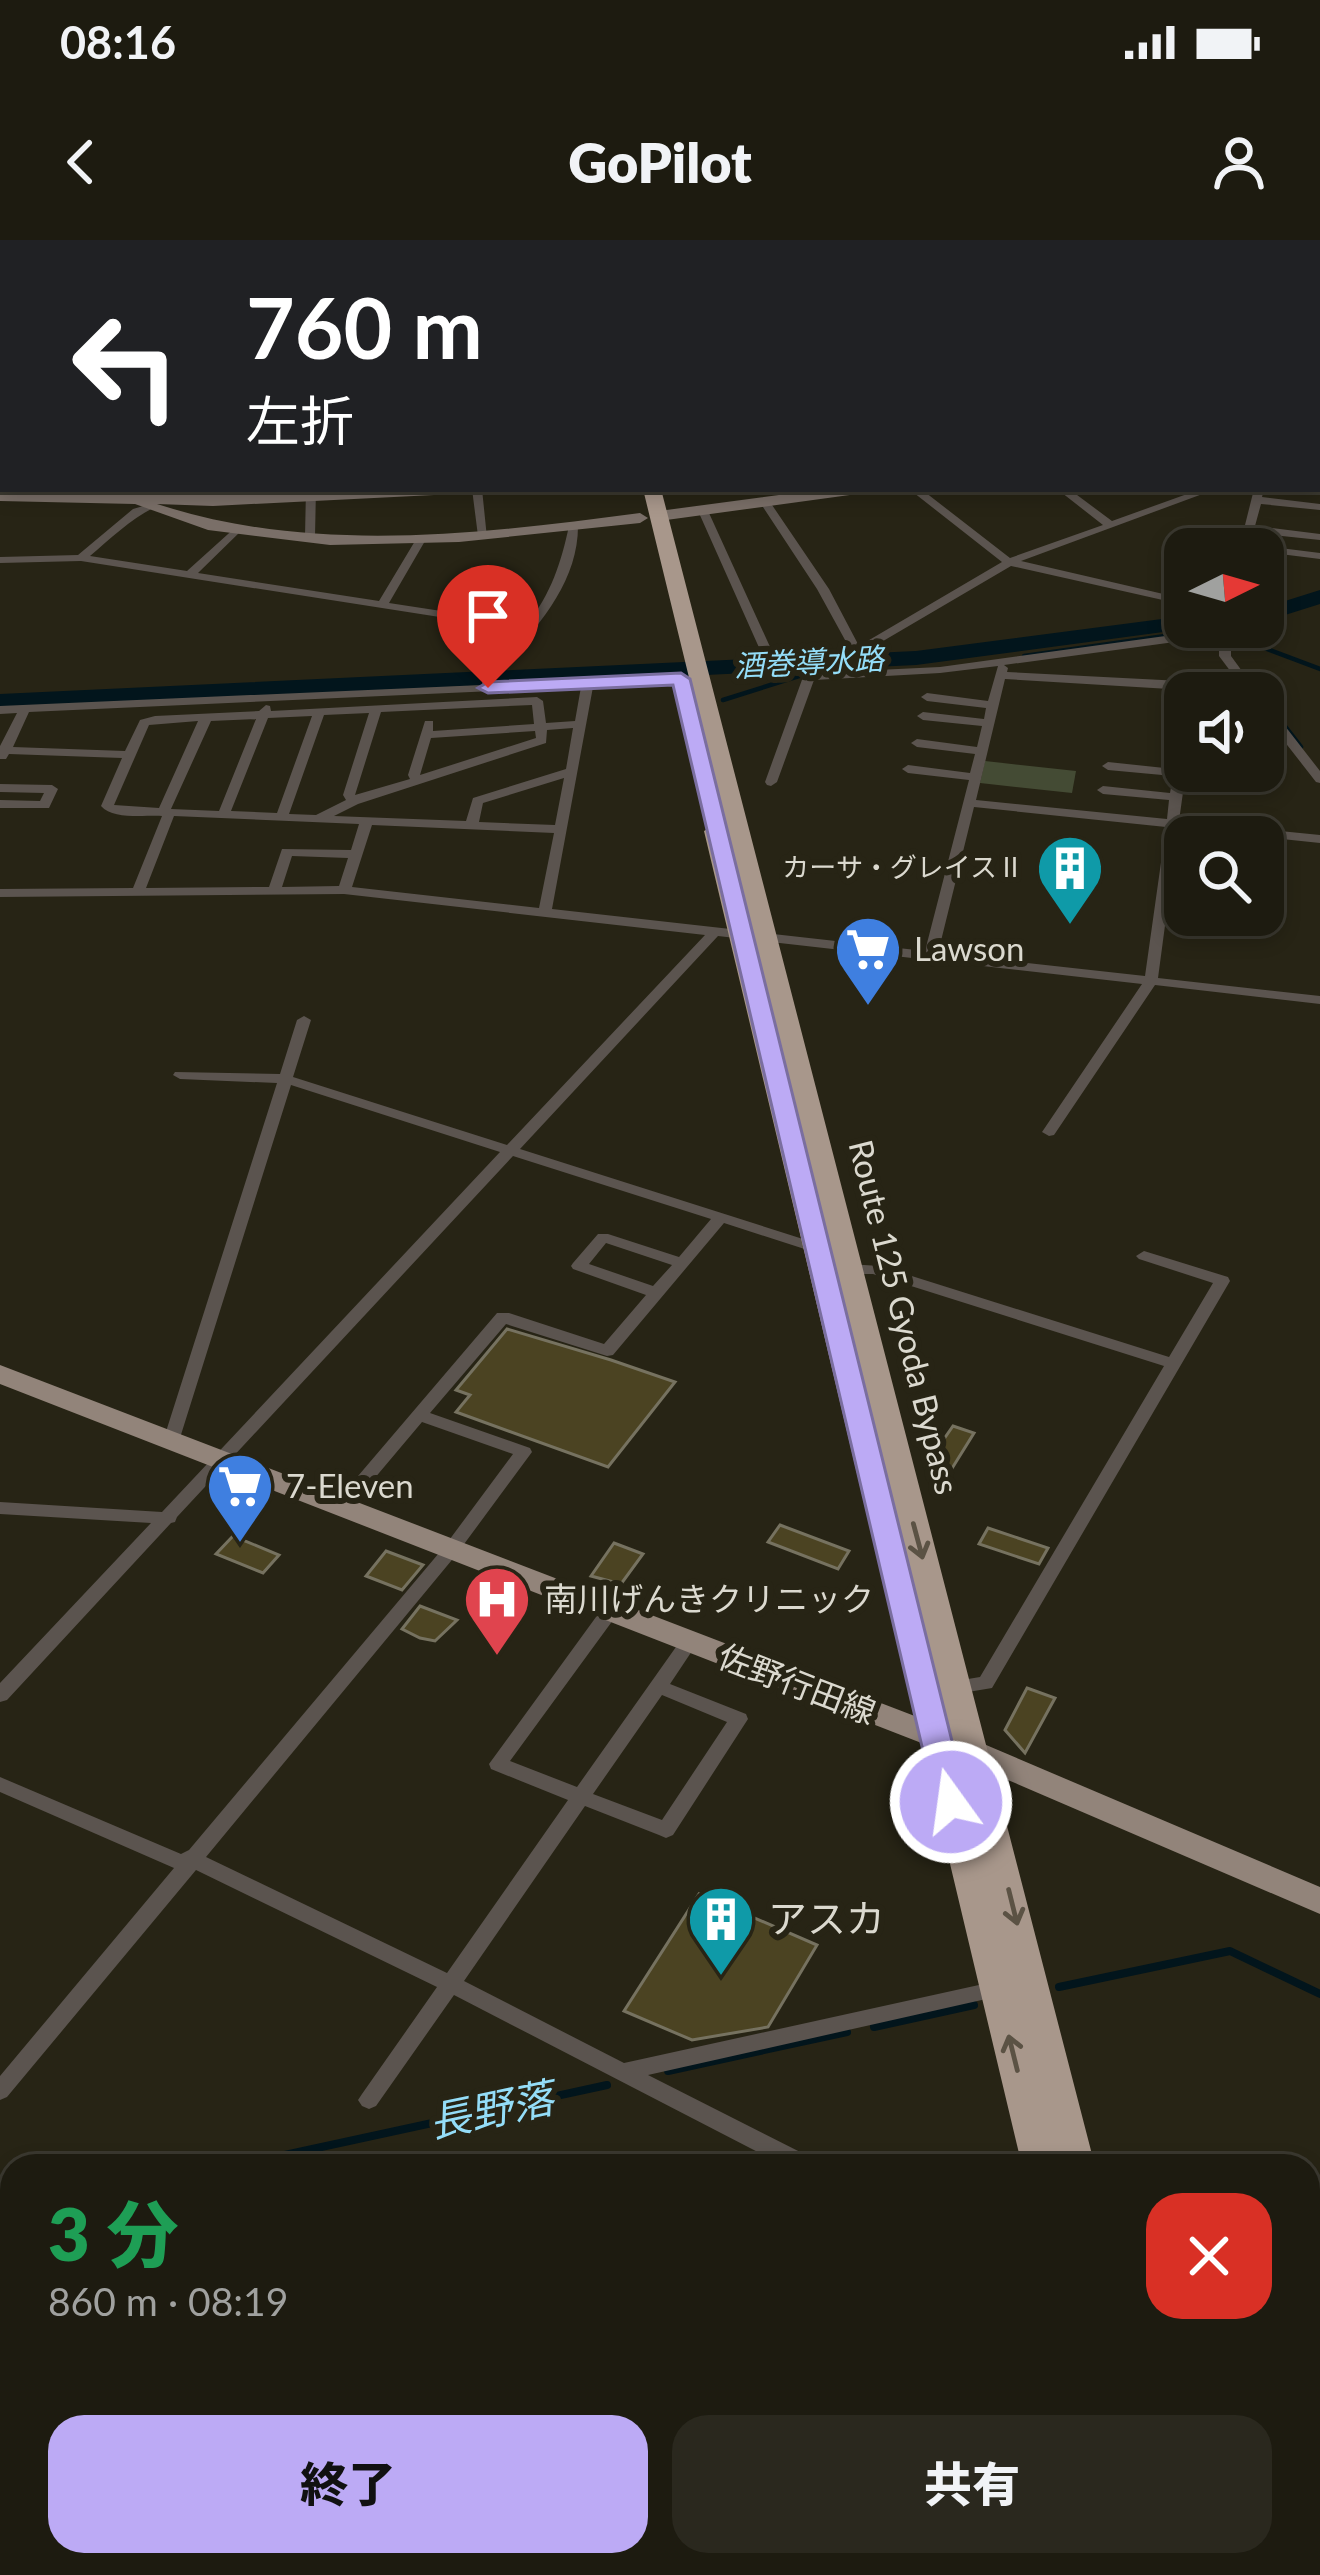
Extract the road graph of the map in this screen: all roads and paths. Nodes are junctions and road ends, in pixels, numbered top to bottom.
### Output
1 (347, 492) edge
2 (477, 492) edge
3 (635, 492) edge
4 (652, 492) edge
5 (839, 492) edge
6 (918, 492) edge
7 (1066, 492) edge
8 (1203, 492) edge
9 (311, 493) edge
10 (1258, 494) edge
11 (0, 496) edge
12 (144, 499) edge
13 (766, 504) junction
14 (1320, 507) edge
15 (704, 513) junction
16 (649, 517) junction
17 (1110, 525) junction
18 (574, 526) junction
19 (238, 528) junction
20 (1249, 528) edge
21 (1284, 533) edge
22 (310, 536) junction
23 (483, 536) junction
24 (1320, 537) edge
25 (420, 542) junction
26 (1284, 552) edge
27 (1320, 556) edge
28 (81, 558) junction
29 (0, 560) edge
30 (1009, 562) junction
31 (190, 575) junction
32 (1164, 597) edge
33 (382, 605) junction
34 (528, 627) junction
35 (1164, 640) edge
36 (857, 652) junction
37 (805, 664) junction
38 (1002, 668) junction
39 (685, 670) junction
40 (588, 682) junction
41 (489, 683) junction
42 (1164, 687) edge
43 (271, 697) junction
44 (927, 697) dead end
45 (496, 703) junction
46 (994, 704) junction
47 (434, 706) junction
48 (25, 709) junction
49 (376, 709) junction
50 (0, 710) edge
51 (320, 712) junction
52 (263, 715) junction
53 (923, 716) dead end
54 (206, 718) junction
55 (989, 723) junction
56 (580, 724) junction
57 (542, 727) junction
58 (1284, 733) edge
59 (426, 735) junction
60 (917, 743) dead end
61 (982, 751) junction
62 (2, 753) edge
63 (128, 755) junction
64 (1108, 766) dead end
65 (908, 769) dead end
66 (570, 772) junction
67 (1164, 772) edge
68 (976, 777) junction
69 (1320, 779) edge
70 (417, 780) junction
71 (771, 782) dead end
72 (0, 788) edge
73 (1103, 790) dead end
74 (1177, 792) edge
75 (1177, 797) junction
76 (354, 801) junction
77 (0, 803) edge
78 (969, 803) junction
79 (167, 811) junction
80 (224, 814) junction
81 (1175, 816) edge
82 (282, 817) junction
83 (320, 818) junction
84 (367, 820) junction
85 (1164, 823) edge
86 (472, 825) junction
87 (558, 829) junction
88 (1284, 835) edge
89 (1320, 839) edge
90 (357, 854) junction
91 (274, 890) junction
92 (344, 890) junction
93 (0, 892) edge
94 (138, 892) junction
95 (1164, 892) edge
96 (544, 912) junction
97 (740, 936) junction
98 (930, 957) junction
99 (1151, 981) junction
100 (1320, 1000) edge
101 (304, 1020) dead end
102 (180, 1075) dead end
103 (286, 1078) junction
104 (1048, 1132) dead end
105 (512, 1150) junction
106 (721, 1217) junction
107 (820, 1249) junction
108 (1144, 1256) dead end
109 (682, 1262) junction
110 (848, 1270) junction
111 (657, 1293) junction
112 (1174, 1364) junction
113 (0, 1374) edge
114 (418, 1415) junction
115 (171, 1441) junction
116 (218, 1460) junction
117 (341, 1507) junction
118 (0, 1508) edge
119 (169, 1518) junction
120 (450, 1551) junction
121 (610, 1611) junction
122 (689, 1642) junction
123 (657, 1686) junction
124 (956, 1687) junction
125 (0, 1695) edge
126 (935, 1736) junction
127 (974, 1754) junction
128 (0, 1784) edge
129 (579, 1796) junction
130 (187, 1861) junction
131 (1320, 1901) edge
132 (448, 1982) junction
133 (997, 1989) junction
134 (626, 2072) junction
135 (0, 2091) edge
136 (369, 2100) dead end
137 (783, 2154) edge
138 (1039, 2154) edge
139 (1072, 2154) edge

1 - 9 street
2 - 23 street
3 - 16 highway, Route 125 Gyoda Bypass
4 - 16 highway, Route 125 Gyoda Bypass
5 - 13 street
6 - 30 street
7 - 17 street
8 - 17 street
9 - 12 street
9 - 22 street
10 - 14 street
10 - 20 street
11 - 12 street
12 - 19 street
12 - 28 street
13 - 15 street
13 - 36 street
15 - 16 street
15 - 37 street
16 - 18 street
16 - 39 highway, Route 125 Gyoda Bypass
17 - 30 street
18 - 23 street
18 - 34 street
19 - 22 street
19 - 31 street
21 - 24 street
22 - 25 street
23 - 25 street
25 - 33 street
26 - 27 street
28 - 29 street
28 - 31 street
30 - 32 street
30 - 36 street
31 - 33 street
33 - 34 street
34 - 41 street
35 - 38 street
36 - 37 street
37 - 38 street
37 - 71 street
38 - 42 street
38 - 46 street
39 - 40 street
39 - 97 highway, Route 125 Gyoda Bypass
40 - 41 street
40 - 56 street
41 - 43 street
41 - 45 street
43 - 48 street
43 - 52 street
44 - 46 street
45 - 47 street
45 - 57 street
46 - 55 street
47 - 49 street
47 - 59 street
48 - 50 street
48 - 62 street
49 - 51 street
49 - 76 street
51 - 52 street
51 - 82 street
52 - 54 street
52 - 80 street
53 - 55 street
54 - 63 street
54 - 79 street
55 - 61 street
56 - 57 street
56 - 66 street
57 - 59 street
57 - 70 street
58 - 69 street
59 - 70 street
60 - 61 street
61 - 68 street
62 - 63 street
63 - 79 street
64 - 67 street
65 - 68 street
66 - 86 street
66 - 87 street
68 - 78 street
70 - 76 street
72 - 77 street
73 - 75 street
74 - 75 street
75 - 81 street
76 - 83 street
78 - 85 street
78 - 98 street
79 - 80 street
79 - 94 street
80 - 82 street
82 - 83 street
83 - 84 street
84 - 86 street
84 - 90 street
86 - 87 street
87 - 96 street
88 - 89 street
90 - 91 street
90 - 92 street
91 - 92 street
91 - 94 street
92 - 96 street
93 - 94 street
95 - 99 street
96 - 97 street
97 - 98 street
97 - 105 street
97 - 107 highway, Route 125 Gyoda Bypass
97 - 110 highway, Route 125 Gyoda Bypass
98 - 99 street
99 - 100 street
99 - 104 street
101 - 103 street
102 - 103 street
103 - 105 street
103 - 115 street
105 - 106 street
105 - 116 street
106 - 107 street
106 - 109 street
107 - 126 highway, Route 125 Gyoda Bypass
108 - 112 street
109 - 111 street
109 - 111 street
110 - 112 street
110 -> 124 highway, Route 125 Gyoda Bypass
111 - 114 street
112 - 124 street
113 - 115 main road, 佐野行田線
114 - 117 street
114 - 120 street
115 - 116 main road, 佐野行田線
116 - 117 main road, 佐野行田線
116 - 119 street
117 - 120 main road, 佐野行田線
118 - 119 street
119 - 125 street
120 - 121 main road, 佐野行田線
120 - 130 street
121 - 122 main road, 佐野行田線
121 - 129 street
122 - 123 street
122 - 126 main road, 佐野行田線
123 - 129 street
123 - 129 street
124 - 127 highway, Route 125 Gyoda Bypass
126 - 127 main road, 佐野行田線
126 - 133 highway, Route 125 Gyoda Bypass
127 - 131 main road, 佐野行田線
127 -> 139 highway, Route 125 Gyoda Bypass
128 - 130 street
129 - 132 street
130 - 132 street
130 - 135 street
132 - 134 street
132 - 136 street
133 - 134 street
138 -> 133 highway, Route 125 Gyoda Bypass
134 - 137 street

